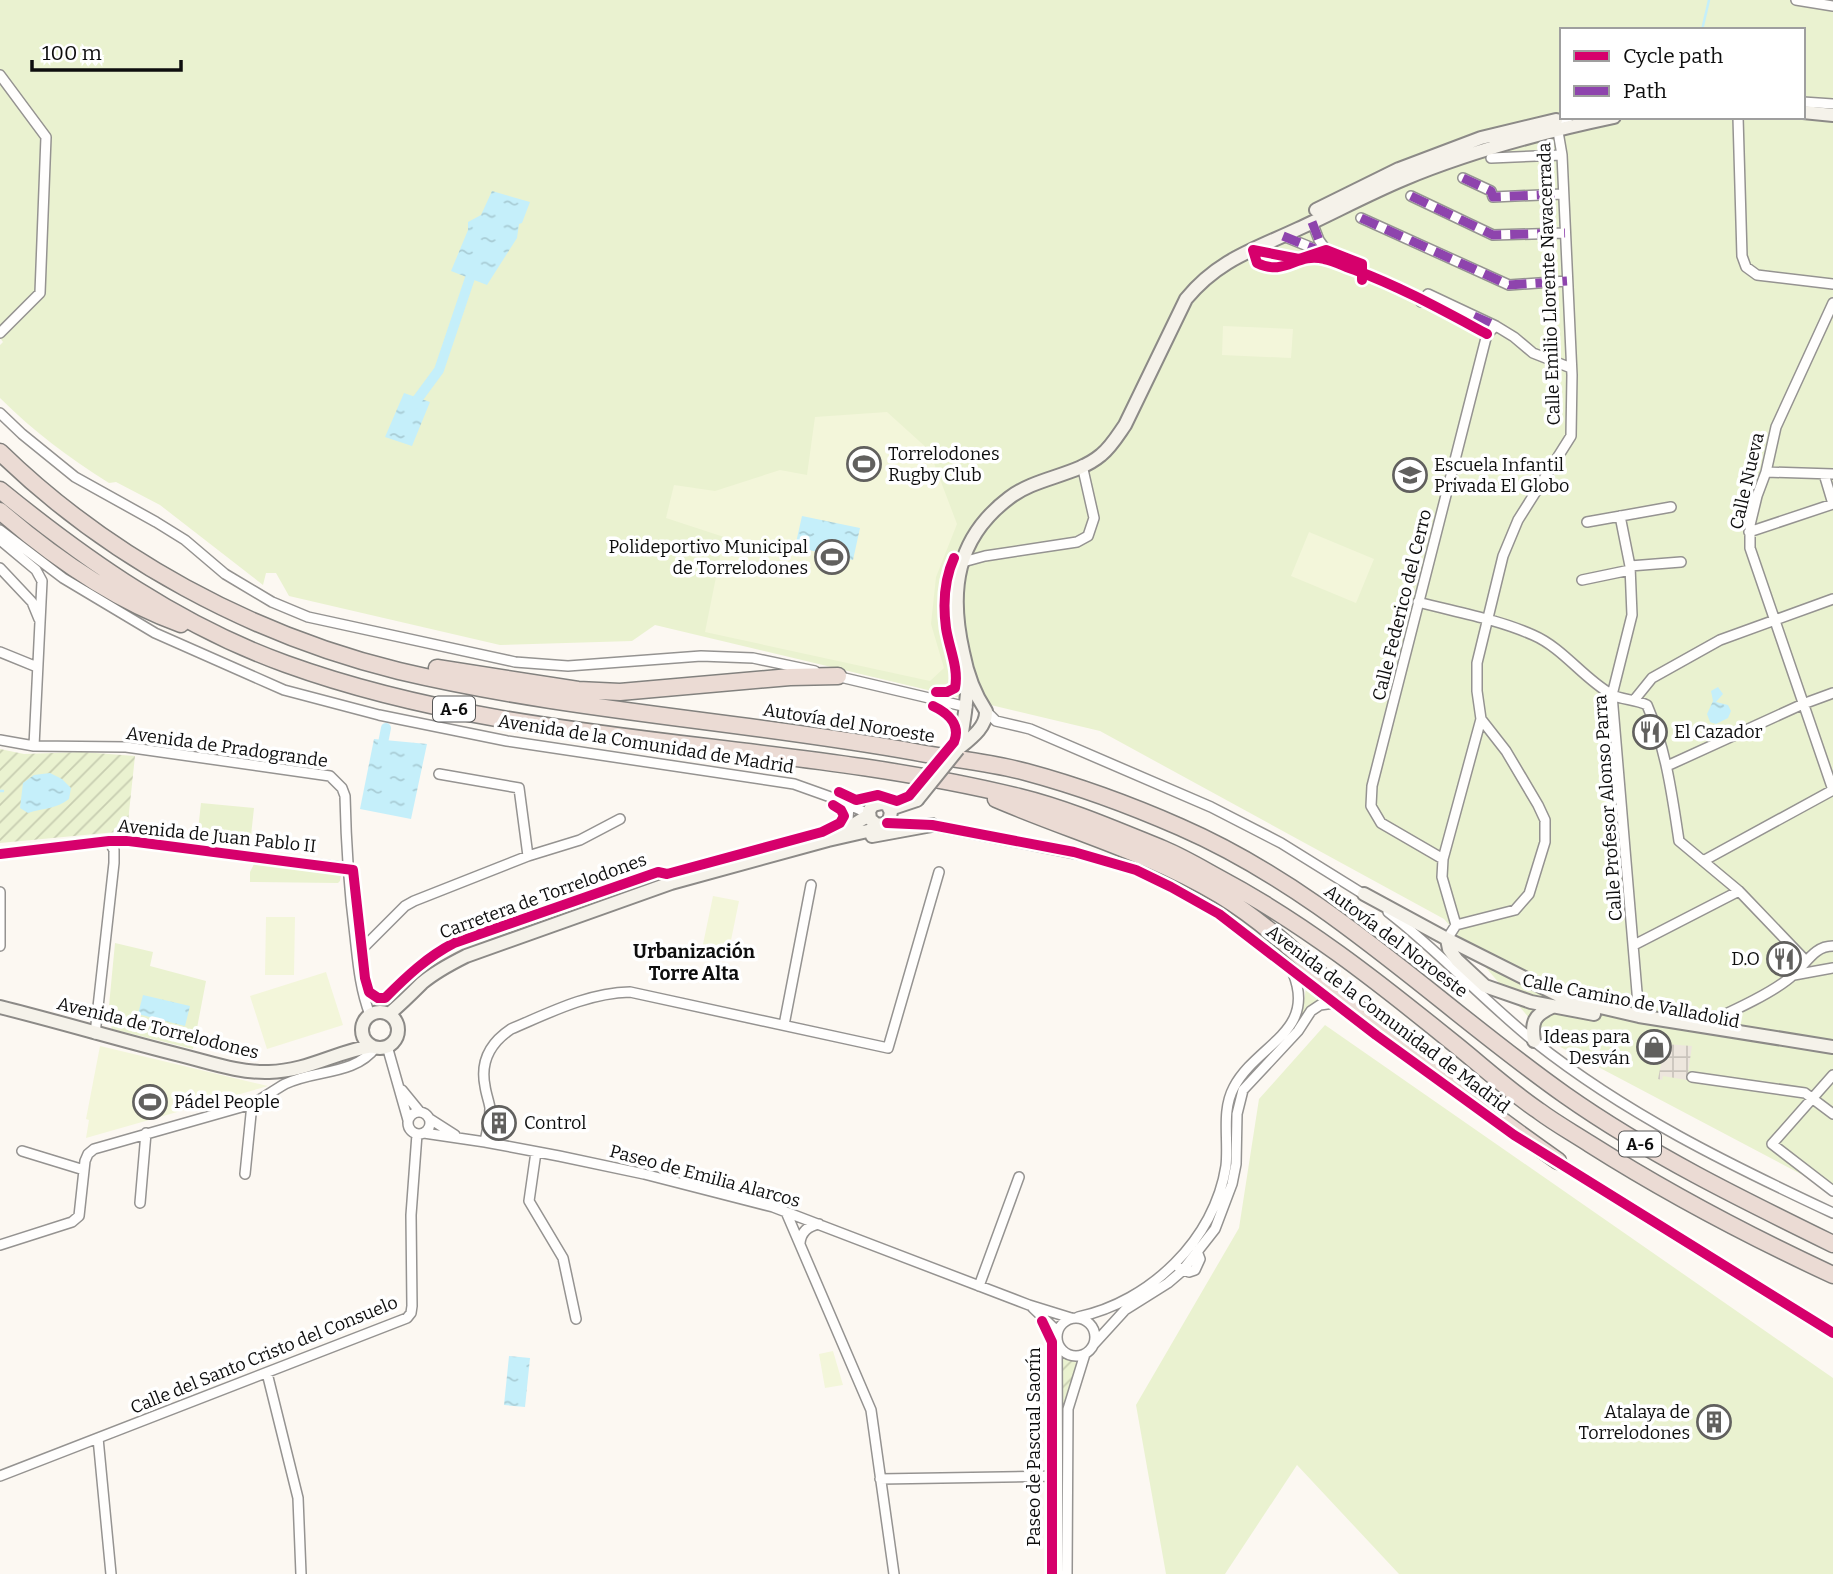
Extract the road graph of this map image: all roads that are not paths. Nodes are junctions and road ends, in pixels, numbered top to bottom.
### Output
1 (1796, 0) edge
2 (1833, 6) edge
3 (0, 75) edge
4 (1805, 102) edge
5 (1833, 104) edge
6 (1805, 112) edge
7 (1833, 115) edge
8 (1595, 119) edge
9 (1738, 119) edge
10 (1562, 122) edge
11 (1562, 155) junction
12 (1491, 158) dead end
13 (1463, 178) dead end
14 (1563, 194) junction
15 (1411, 196) dead end
16 (1361, 218) dead end
17 (1312, 222) junction
18 (1565, 233) junction
19 (1283, 236) junction
20 (1252, 250) junction
21 (1323, 251) junction
22 (1299, 260) junction
23 (1362, 276) junction
24 (1567, 281) junction
25 (1833, 284) edge
26 (1421, 301) junction
27 (1833, 303) edge
28 (1496, 326) junction
29 (0, 333) edge
30 (1488, 334) junction
31 (1571, 368) junction
32 (0, 413) edge
33 (0, 452) edge
34 (1083, 465) junction
35 (1766, 472) junction
36 (1829, 474) edge
37 (0, 490) edge
38 (1833, 504) edge
39 (1671, 507) dead end
40 (0, 511) edge
41 (1620, 516) junction
42 (1587, 522) dead end
43 (0, 530) edge
44 (1749, 532) junction
45 (0, 540) edge
46 (964, 562) junction
47 (1681, 562) dead end
48 (0, 568) edge
49 (1630, 568) junction
50 (1582, 580) dead end
51 (1833, 599) edge
52 (1418, 602) junction
53 (1486, 620) junction
54 (39, 621) junction
55 (1774, 621) junction
56 (238, 645) junction
57 (326, 649) junction
58 (0, 652) edge
59 (37, 667) junction
60 (838, 676) junction
61 (968, 677) junction
62 (1833, 693) edge
63 (1612, 695) junction
64 (934, 699) junction
65 (1635, 699) junction
66 (1803, 704) junction
67 (967, 707) junction
68 (984, 709) junction
69 (1481, 719) junction
70 (967, 736) junction
71 (0, 740) edge
72 (34, 746) junction
73 (1667, 766) junction
74 (439, 774) dead end
75 (959, 784) junction
76 (1833, 790) edge
77 (917, 800) junction
78 (849, 804) junction
79 (888, 806) junction
80 (869, 815) junction
81 (620, 819) dead end
82 (887, 823) junction
83 (932, 825) junction
84 (841, 833) junction
85 (828, 840) junction
86 (109, 841) junction
87 (801, 848) junction
88 (0, 854) edge
89 (528, 856) junction
90 (1443, 859) junction
91 (1703, 861) junction
92 (347, 868) junction
93 (939, 872) dead end
94 (811, 885) dead end
95 (1739, 891) junction
96 (0, 892) edge
97 (1364, 894) junction
98 (1456, 925) junction
99 (1447, 939) junction
100 (1634, 945) junction
101 (0, 946) edge
102 (1833, 947) edge
103 (357, 954) junction
104 (1805, 960) junction
105 (1833, 968) edge
106 (1293, 971) junction
107 (1794, 975) junction
108 (1335, 1003) junction
109 (0, 1004) edge
110 (1552, 1007) junction
111 (370, 1014) junction
112 (1639, 1016) junction
113 (393, 1018) junction
114 (784, 1025) junction
115 (1700, 1026) junction
116 (95, 1034) junction
117 (1534, 1041) junction
118 (375, 1044) junction
119 (1833, 1047) edge
120 (1833, 1055) edge
121 (1833, 1075) edge
122 (1692, 1077) dead end
123 (401, 1089) junction
124 (1812, 1097) junction
125 (252, 1104) junction
126 (420, 1112) junction
127 (1833, 1114) edge
128 (430, 1119) junction
129 (408, 1120) junction
130 (146, 1133) junction
131 (421, 1134) junction
132 (459, 1138) junction
133 (485, 1142) junction
134 (22, 1151) dead end
135 (536, 1152) junction
136 (1558, 1161) junction
137 (84, 1170) junction
138 (245, 1174) dead end
139 (1019, 1177) dead end
140 (1833, 1191) edge
141 (140, 1203) dead end
142 (786, 1212) junction
143 (1833, 1213) edge
144 (819, 1224) junction
145 (800, 1244) junction
146 (1833, 1244) edge
147 (0, 1245) edge
148 (1194, 1250) junction
149 (1179, 1268) junction
150 (1833, 1275) edge
151 (979, 1286) junction
152 (1029, 1305) junction
153 (1074, 1318) junction
154 (576, 1320) dead end
155 (1057, 1331) junction
156 (1833, 1333) edge
157 (1058, 1343) junction
158 (1094, 1344) junction
159 (1085, 1354) junction
160 (267, 1373) junction
161 (97, 1438) junction
162 (0, 1476) edge
163 (1057, 1476) junction
164 (880, 1479) junction
165 (303, 1573) edge
166 (111, 1574) edge
167 (894, 1574) edge
168 (1058, 1574) edge
169 (1067, 1574) edge

1 - 2 street
3 - 29 street
4 - 5 street
6 - 7 street
8 - 10 street
9 - 25 street
10 - 11 street, Calle Emilio Llorente Navacerrada
10 - 17 street
10 - 19 street
11 - 12 street
11 - 14 street, Calle Emilio Llorente Navacerrada
13 - 14 street
14 - 18 street, Calle Emilio Llorente Navacerrada
15 - 18 street
16 - 24 street
17 - 19 street
17 - 21 street
18 - 24 street, Calle Emilio Llorente Navacerrada
19 - 20 street
19 - 21 street
20 - 22 street
20 - 22 street
20 - 34 street
21 - 22 street
21 - 23 street
22 - 23 street
23 - 26 street
24 - 31 street, Calle Emilio Llorente Navacerrada
26 - 28 street
26 - 30 street
27 - 35 street, Calle Nueva
28 - 30 street
28 - 31 street
30 - 52 street, Calle Federico del Cerro
31 - 53 street, Calle Emilio Llorente Navacerrada
32 - 60 street
33 - 57 highway, Autovía del Noroeste / A-6
34 - 46 street
34 - 46 street
35 - 36 street
35 - 44 street, Calle Nueva
36 - 38 street
37 - 56 highway, A-6
38 - 44 street
39 - 41 street
40 - 56 highway
41 - 42 street
41 - 49 street, Calle Profesor Alonso Parra
43 - 78 street, Avenida de la Comunidad de Madrid
44 - 55 street, Calle Nueva
45 - 54 street
46 - 61 street
47 - 49 street
48 - 54 street
49 - 50 street
49 - 63 street, Calle Profesor Alonso Parra
51 - 55 street
52 - 53 street
52 - 90 street, Calle Federico del Cerro
53 - 63 street
53 - 69 street, Calle Emilio Llorente Navacerrada
54 - 59 street
55 - 65 street
55 - 66 street, Calle Nueva
56 - 75 highway, A-6
57 - 60 highway
57 - 146 highway, Autovía del Noroeste / A-6
58 - 59 street
59 - 72 street
60 - 64 street
61 - 64 street
61 - 67 street
61 - 68 street
62 - 66 street
63 - 65 street
63 - 100 street, Calle Profesor Alonso Parra
64 - 67 street
65 - 73 street
66 - 73 street
66 - 76 street, Calle Nueva
67 - 68 street
67 - 70 street
68 - 70 street
68 - 97 street
69 - 90 street
69 - 98 street
70 - 77 street, bridge
71 - 72 street, Avenida de Pradogrande
72 - 92 street, Avenida de Pradogrande
73 - 91 street
74 - 89 street
75 - 136 highway
75 - 150 highway, A-6
76 - 91 street
77 - 79 street
77 - 82 street
78 - 80 street, Avenida de la Comunidad de Madrid
78 - 84 street
79 - 80 street
79 - 82 street
80 - 82 street
80 - 84 street
81 - 89 street
82 - 83 street, Avenida de la Comunidad de Madrid
82 - 85 street
83 - 87 street
83 - 106 street, Avenida de la Comunidad de Madrid
84 - 85 street
85 - 87 street
86 - 88 street, Avenida de Juan Pablo II
86 - 92 street, Avenida de Juan Pablo II
86 - 116 street
87 - 113 street
89 - 103 street
90 - 98 street
91 - 95 street
92 - 103 street, Avenida de Pradogrande
93 - 114 street
94 - 114 street
95 - 100 street
95 - 104 street
96 - 101 street
97 - 99 street, Calle Camino de Valladolid
97 - 117 street
98 - 99 street
99 - 110 street, Calle Camino de Valladolid
99 - 112 street, Calle Camino de Valladolid
100 - 112 street, Calle Profesor Alonso Parra
102 - 104 street
103 - 111 street, Avenida de Pradogrande
104 - 107 street
105 - 107 street
106 - 108 street, Avenida de la Comunidad de Madrid
106 - 148 street
107 - 115 street
108 - 136 street, Avenida de la Comunidad de Madrid
108 - 148 street
109 - 116 street, Avenida de Torrelodones
110 - 117 street
110 - 120 street, Calle Camino de Valladolid
111 - 113 street
111 - 118 street
112 - 115 street, Calle Camino de Valladolid
113 - 118 street
114 - 133 street
115 - 119 street, Calle Camino de Valladolid
116 - 118 street, Avenida de Torrelodones
117 - 143 street
118 - 123 street
118 - 125 street
121 - 124 street
122 - 124 street
123 - 126 street
123 - 129 street
124 - 127 street
124 - 140 street
125 - 130 street
125 - 138 street
126 - 128 street
126 - 129 street
128 - 131 street
128 - 132 street, Paseo de Emilia Alarcos
129 - 131 street
130 - 137 street
130 - 141 street
131 - 132 street, Paseo de Emilia Alarcos
131 - 160 street, Calle del Santo Cristo del Consuelo
132 - 133 street, Paseo de Emilia Alarcos
133 - 135 street, Paseo de Emilia Alarcos
134 - 137 street
135 - 142 street, Paseo de Emilia Alarcos
135 - 154 street
136 - 156 street, Avenida de la Comunidad de Madrid
137 - 147 street
139 - 151 street
142 - 144 street, Paseo de Emilia Alarcos
142 - 145 street
144 - 145 street
144 - 151 street, Paseo de Emilia Alarcos
145 - 164 street
148 - 149 street
149 - 153 street
149 - 158 street
151 - 152 street, Paseo de Emilia Alarcos
152 - 153 street, Paseo de Emilia Alarcos
152 - 155 street, Paseo de Emilia Alarcos
153 - 155 street
153 - 158 street
155 - 157 street
157 - 159 street
157 - 163 street, Paseo de Pascual Saorín
158 - 159 street
159 - 169 street, Paseo de Pascual Saorín
160 - 161 street, Calle del Santo Cristo del Consuelo
160 - 165 street
161 - 162 street, Calle del Santo Cristo del Consuelo
161 - 166 street
163 - 164 street
163 - 168 street, Paseo de Pascual Saorín
164 - 167 street

